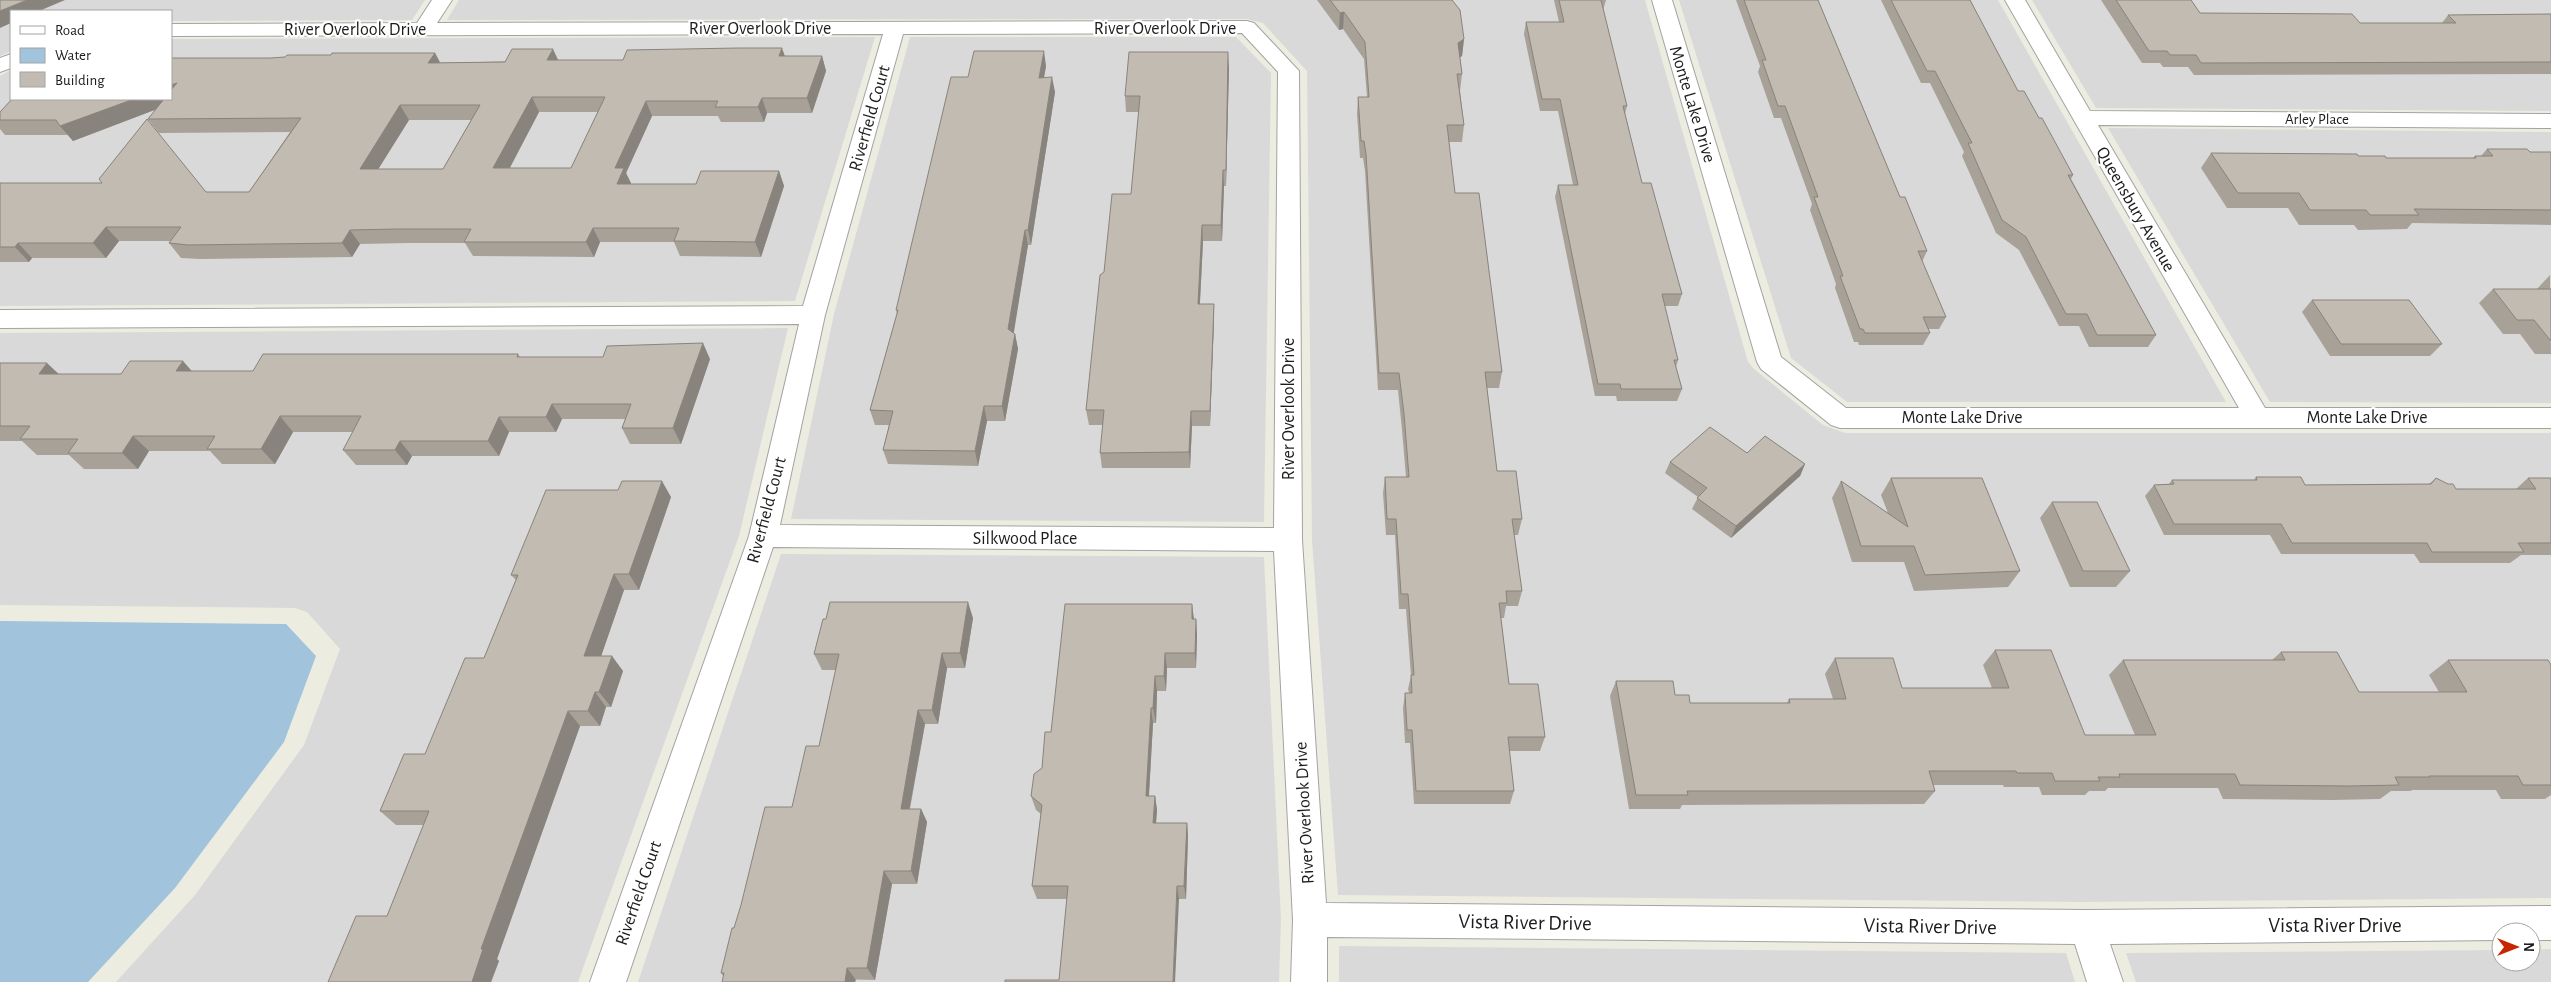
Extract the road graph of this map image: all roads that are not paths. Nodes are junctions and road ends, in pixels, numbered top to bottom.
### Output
1 (442, 0) edge
2 (1662, 0) edge
3 (2015, 0) edge
4 (423, 28) junction
5 (895, 28) junction
6 (172, 30) edge
7 (2083, 118) junction
8 (2551, 121) edge
9 (813, 315) junction
10 (0, 319) edge
11 (2257, 417) junction
12 (2551, 418) edge
13 (763, 536) junction
14 (1288, 540) junction
15 (1310, 920) junction
16 (2551, 923) edge
17 (2087, 927) junction
18 (608, 982) edge
19 (1310, 982) edge
20 (2105, 982) edge

1 - 4 street
2 - 11 street, Monte Lake Drive
3 - 7 street, Queensbury Avenue
4 - 5 street, River Overlook Drive
4 - 6 street, River Overlook Drive
5 - 9 street, Riverfield Court
5 - 14 street, River Overlook Drive
7 - 8 street, Arley Place
7 - 11 street, Queensbury Avenue
9 - 10 street
9 - 13 street, Riverfield Court
11 - 12 street, Monte Lake Drive
13 - 14 street, Silkwood Place
13 - 18 street, Riverfield Court
14 - 15 street, River Overlook Drive
15 - 17 street, Vista River Drive
15 - 19 street, River Overlook Drive
16 - 17 street, Vista River Drive
17 - 20 street

